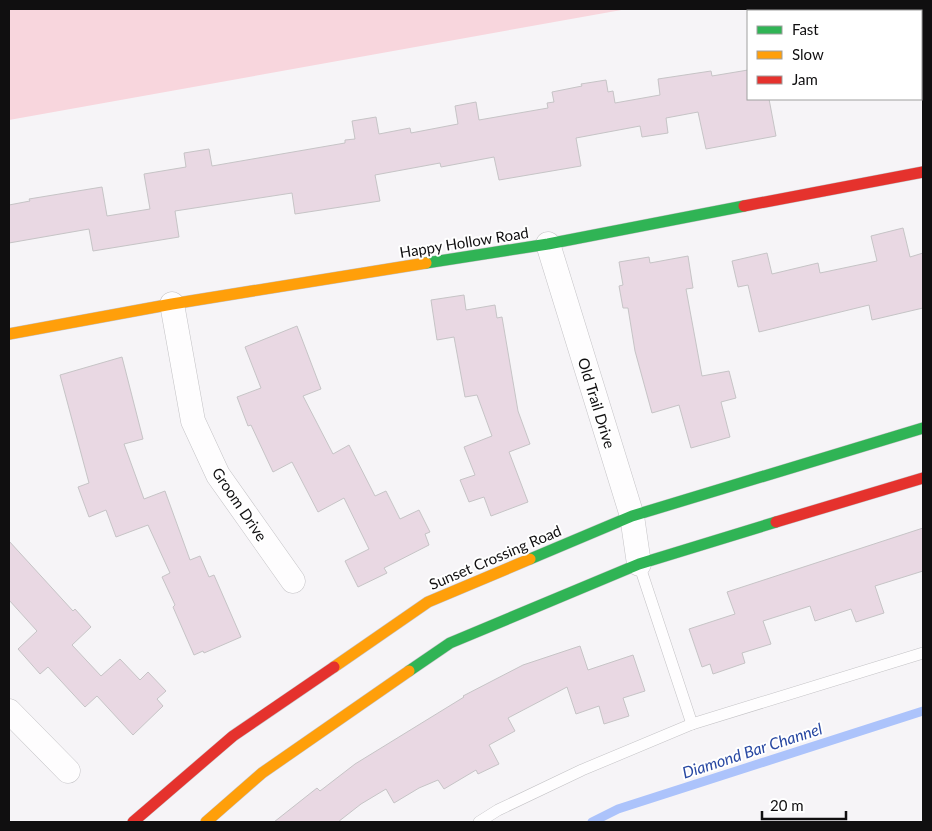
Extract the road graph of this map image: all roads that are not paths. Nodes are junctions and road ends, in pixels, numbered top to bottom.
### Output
1 (923, 172) edge
2 (548, 244) junction
3 (172, 304) junction
4 (9, 334) edge
5 (923, 428) edge
6 (923, 478) edge
7 (632, 516) junction
8 (639, 564) junction
9 (293, 581) dead end
10 (923, 653) edge
11 (9, 711) edge
12 (692, 724) junction
13 (68, 771) dead end
14 (133, 822) edge
15 (206, 822) edge
16 (479, 822) edge

1 - 2 street, Happy Hollow Road
2 - 3 street, Happy Hollow Road
2 - 7 street, Old Trail Drive
3 - 4 street, Happy Hollow Road
3 - 9 street, Groom Drive
5 - 7 street, Sunset Crossing Road
6 - 8 street
7 - 8 street, Old Trail Drive
7 - 14 street, Sunset Crossing Road
8 - 12 lane
8 - 15 street
10 - 12 lane
11 - 13 street
12 - 16 lane

